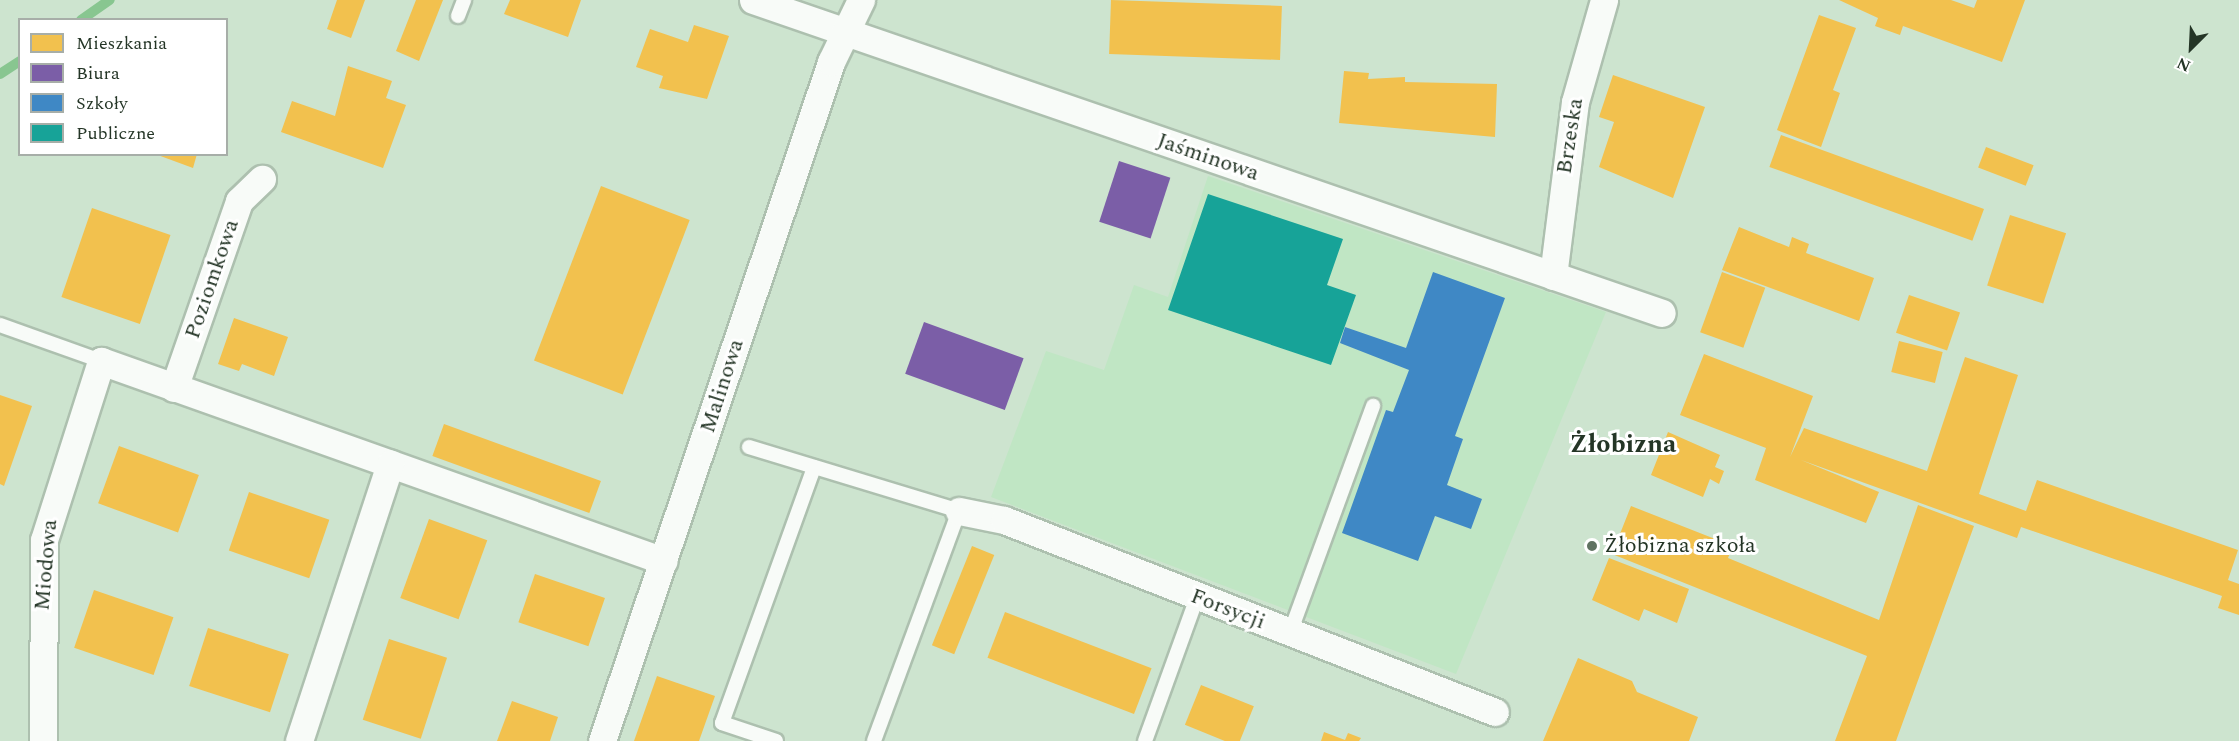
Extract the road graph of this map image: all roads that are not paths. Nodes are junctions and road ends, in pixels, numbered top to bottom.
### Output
1 (464, 0) edge
2 (753, 0) edge
3 (861, 0) edge
4 (1604, 0) edge
5 (458, 16) dead end
6 (846, 32) junction
7 (262, 179) dead end
8 (1553, 276) junction
9 (1662, 313) dead end
10 (0, 325) edge
11 (101, 361) junction
12 (174, 388) junction
13 (1372, 406) dead end
14 (749, 447) dead end
15 (390, 464) junction
16 (814, 467) junction
17 (959, 511) junction
18 (664, 561) junction
19 (1197, 597) junction
20 (1290, 633) junction
21 (1495, 712) dead end
22 (43, 741) edge
23 (299, 741) edge
24 (602, 741) edge
25 (776, 741) edge
26 (874, 741) edge
27 (1145, 741) edge

1 - 5 lane
2 - 6 street, Jaśminowa
3 - 6 street, Malinowa
4 - 8 street, Brzeska
6 - 8 street, Jaśminowa
6 - 18 street, Malinowa
7 - 12 street, Poziomkowa
8 - 9 street, Jaśminowa
10 - 11 lane
11 - 12 street
11 - 22 street, Miodowa
12 - 15 street
13 - 20 lane
14 - 16 lane
15 - 18 street
15 - 23 street
16 - 17 lane
16 - 25 lane
17 - 19 street, Forsycji
17 - 26 lane
18 - 24 street, Malinowa
19 - 20 street, Forsycji
19 - 27 lane
20 - 21 street, Forsycji

